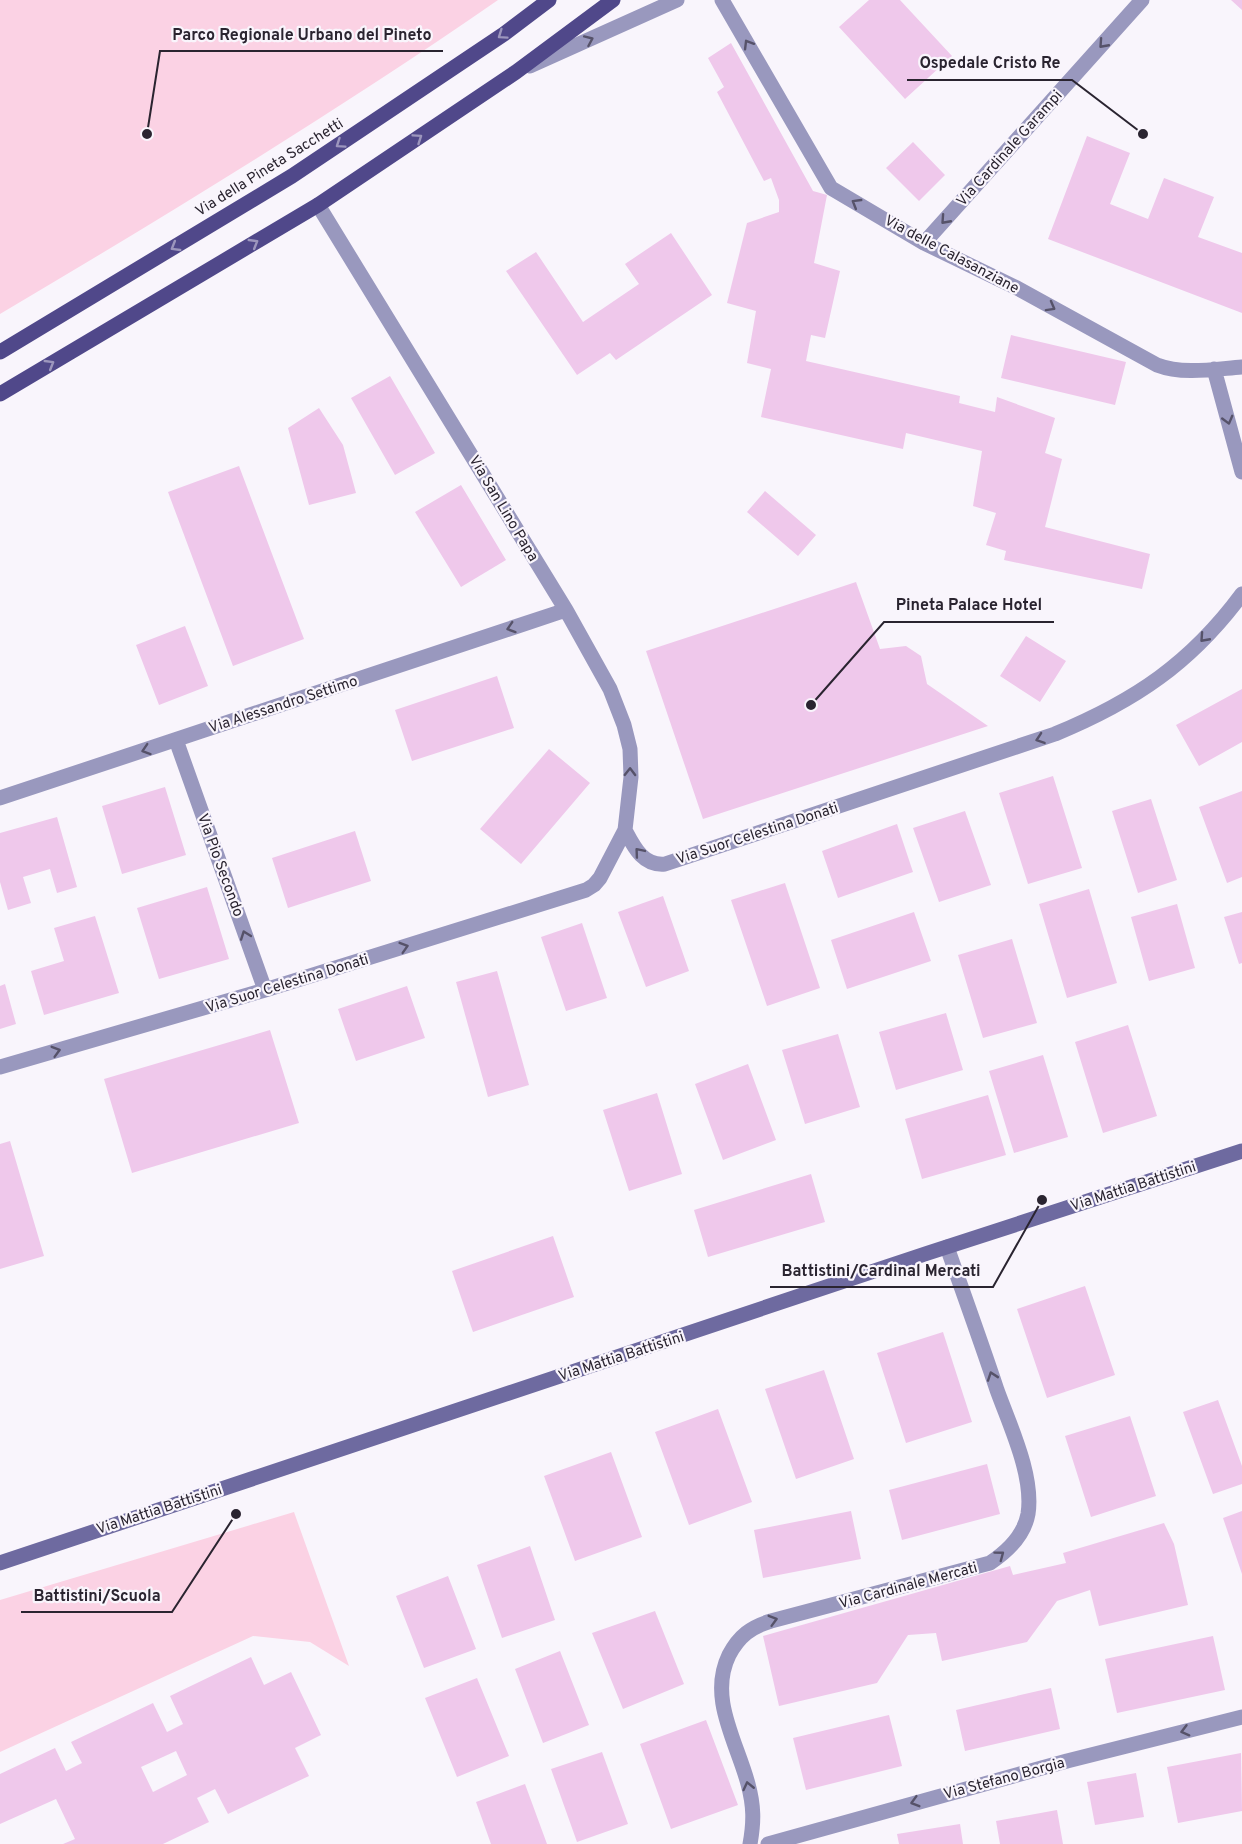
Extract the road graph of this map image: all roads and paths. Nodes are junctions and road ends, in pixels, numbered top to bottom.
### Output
1 (549, 0) edge
2 (613, 0) edge
3 (677, 0) edge
4 (722, 0) edge
5 (1142, 0) edge
6 (516, 72) junction
7 (318, 205) junction
8 (924, 243) junction
9 (0, 352) edge
10 (1242, 367) edge
11 (1214, 369) junction
12 (0, 394) edge
13 (1242, 471) edge
14 (1242, 594) edge
15 (566, 610) junction
16 (176, 740) junction
17 (0, 798) edge
18 (625, 830) junction
19 (265, 990) junction
20 (0, 1068) edge
21 (1242, 1151) edge
22 (947, 1247) junction
23 (0, 1563) edge
24 (1242, 1717) edge
25 (750, 1844) edge
26 (768, 1844) edge

1 -> 9 main road, Via della Pineta Sacchetti
2 - 6 main road
6 -> 3 street
8 -> 4 street, Via delle Calasanziane
5 -> 8 street, Via Cardinale Garampi
7 -> 6 main road
12 -> 7 main road
7 - 15 street, Via San Lino Papa
8 -> 11 street, Via delle Calasanziane
10 - 11 street, Via delle Calasanziane
11 -> 13 street
14 -> 18 street, Via Suor Celestina Donati
15 -> 16 street, Via Alessandro Settimo
18 -> 15 street, Via San Lino Papa
16 -> 17 street, Via Alessandro Settimo
19 -> 16 street, Via Pio Secondo
19 -> 18 street, Via Suor Celestina Donati
20 -> 19 street, Via Suor Celestina Donati
21 - 22 main road, Via Mattia Battistini
22 - 23 main road, Via Mattia Battistini
25 -> 22 street, Via Cardinale Mercati
24 -> 26 street, Via Stefano Borgia

